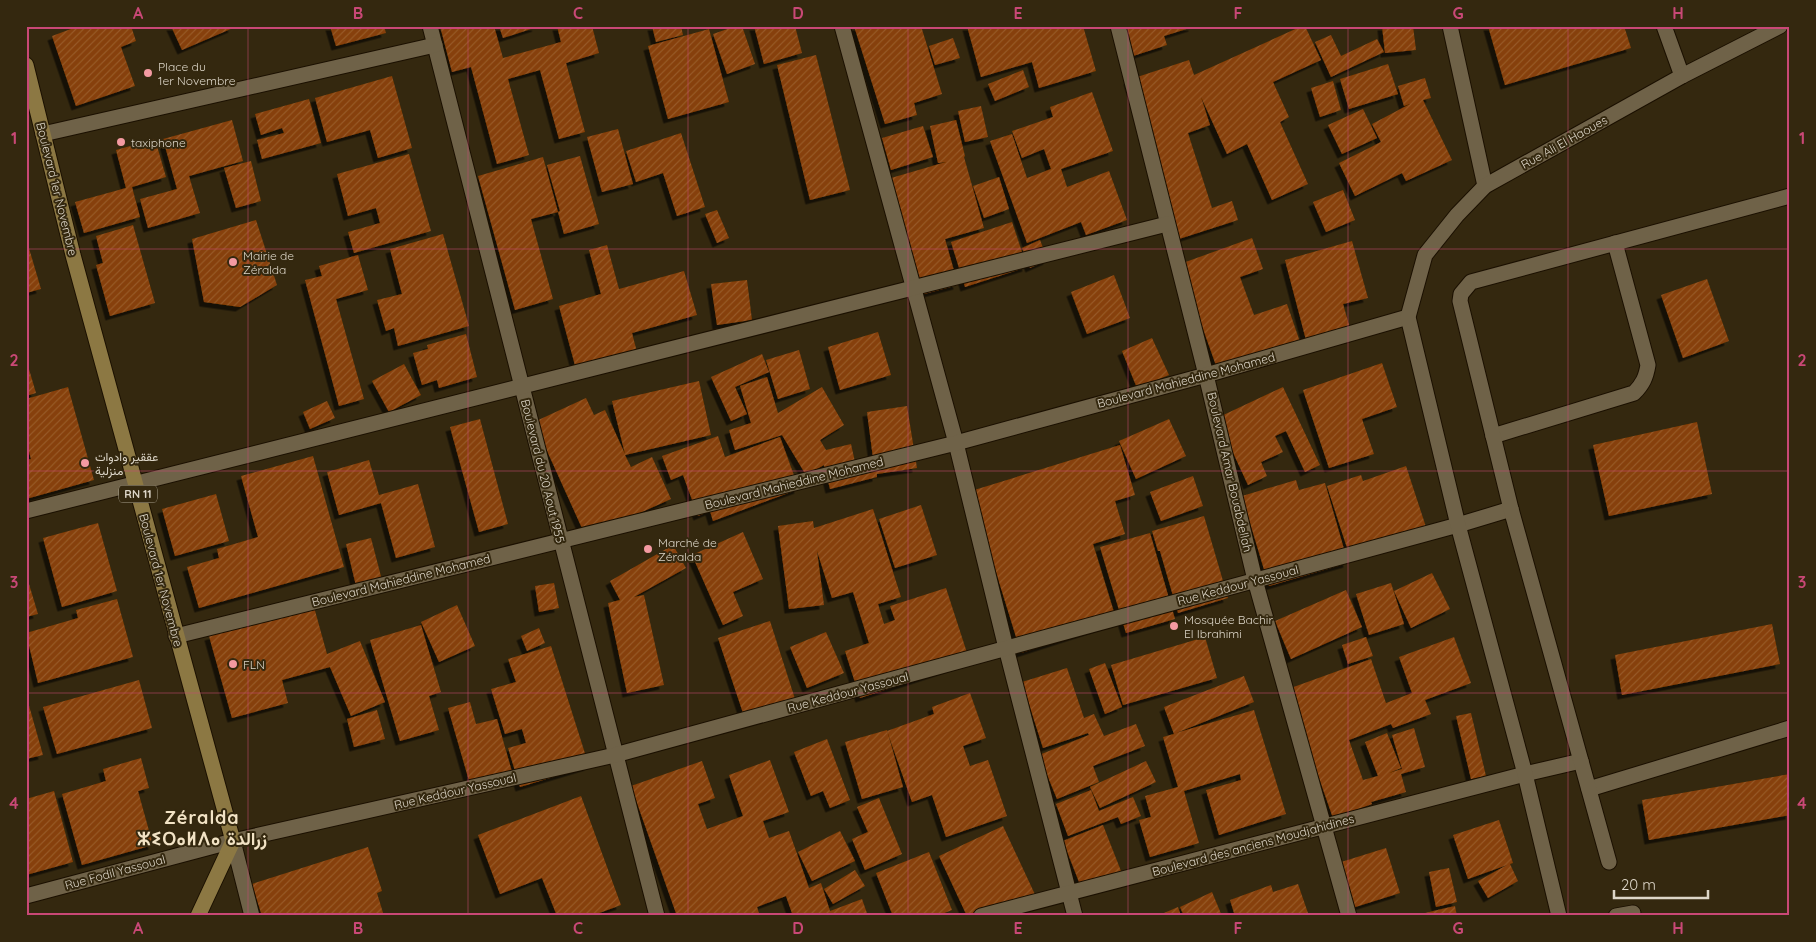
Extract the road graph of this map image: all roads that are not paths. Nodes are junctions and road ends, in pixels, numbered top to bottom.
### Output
1 (430, 26) edge
2 (842, 26) edge
3 (1118, 26) edge
4 (1450, 26) edge
5 (1664, 26) edge
6 (1780, 26) edge
7 (435, 46) junction
8 (26, 65) edge
9 (1682, 76) junction
10 (43, 134) junction
11 (1485, 186) junction
12 (1790, 196) edge
13 (1167, 224) junction
14 (1615, 243) junction
15 (913, 288) junction
16 (1408, 317) junction
17 (1206, 375) junction
18 (522, 386) junction
19 (1493, 436) junction
20 (956, 443) junction
21 (135, 483) junction
22 (1511, 509) junction
23 (26, 512) edge
24 (1458, 525) junction
25 (560, 541) junction
26 (1255, 580) junction
27 (176, 636) junction
28 (1006, 648) junction
29 (1790, 728) edge
30 (614, 755) junction
31 (1581, 761) junction
32 (1525, 774) junction
33 (1589, 789) junction
34 (1325, 827) junction
35 (233, 841) junction
36 (1609, 862) dead end
37 (1069, 893) junction
38 (26, 896) edge
39 (1633, 913) dead end
40 (198, 916) edge
41 (252, 916) edge
42 (657, 916) edge
43 (981, 916) edge
44 (1075, 916) edge
45 (1350, 916) edge
46 (1559, 916) edge
47 (1616, 916) edge

1 - 7 street, Boulevard du 20 Aout 1955
2 - 15 street
3 - 13 street, Boulevard Amar Bouabdellah
4 - 11 street
5 - 9 street
6 - 9 street, Rue Ali El Haoues
7 - 10 street
7 - 18 street, Boulevard du 20 Aout 1955
8 - 10 main road, Boulevard 1er Novembre / RN 11
9 - 11 street, Rue Ali El Haoues
10 - 21 main road, Boulevard 1er Novembre / RN 11
11 - 16 street, Rue Ali El Haoues
12 - 14 street
13 - 15 street
13 - 17 street, Boulevard Amar Bouabdellah
14 - 19 street
14 - 19 street
15 - 18 street
15 - 20 street
16 - 17 street, Boulevard Mahieddine Mohamed
16 - 24 street
17 - 20 street, Boulevard Mahieddine Mohamed
17 - 26 street, Boulevard Amar Bouabdellah
18 - 21 street
18 - 25 street, Boulevard du 20 Aout 1955
19 - 22 street
20 - 25 street, Boulevard Mahieddine Mohamed
20 - 28 street
21 - 23 street
21 - 27 main road, Boulevard 1er Novembre / RN 11
22 - 24 street, Rue Keddour Yassoual
22 - 31 street
24 - 26 street, Rue Keddour Yassoual
24 - 32 street
25 - 27 street, Boulevard Mahieddine Mohamed
25 - 30 street, Boulevard du 20 Aout 1955
26 - 28 street, Rue Keddour Yassoual
26 - 34 street, Boulevard Amar Bouabdellah
27 - 35 main road, Boulevard 1er Novembre / RN 11
28 - 30 street, Rue Keddour Yassoual
28 - 37 street
29 - 33 street
30 - 35 street, Rue Keddour Yassoual
30 - 42 street, Boulevard du 20 Aout 1955
31 - 32 street, Boulevard des anciens Moudjahidines
31 - 33 street
32 - 34 street, Boulevard des anciens Moudjahidines
32 - 46 street
33 - 36 street
34 - 37 street, Boulevard des anciens Moudjahidines
34 - 45 street, Boulevard Amar Bouabdellah
35 - 38 street, Rue Fodil Yassoual
35 - 40 main road
35 - 41 street
37 - 43 street, Boulevard des anciens Moudjahidines
37 - 44 street
39 - 47 street

